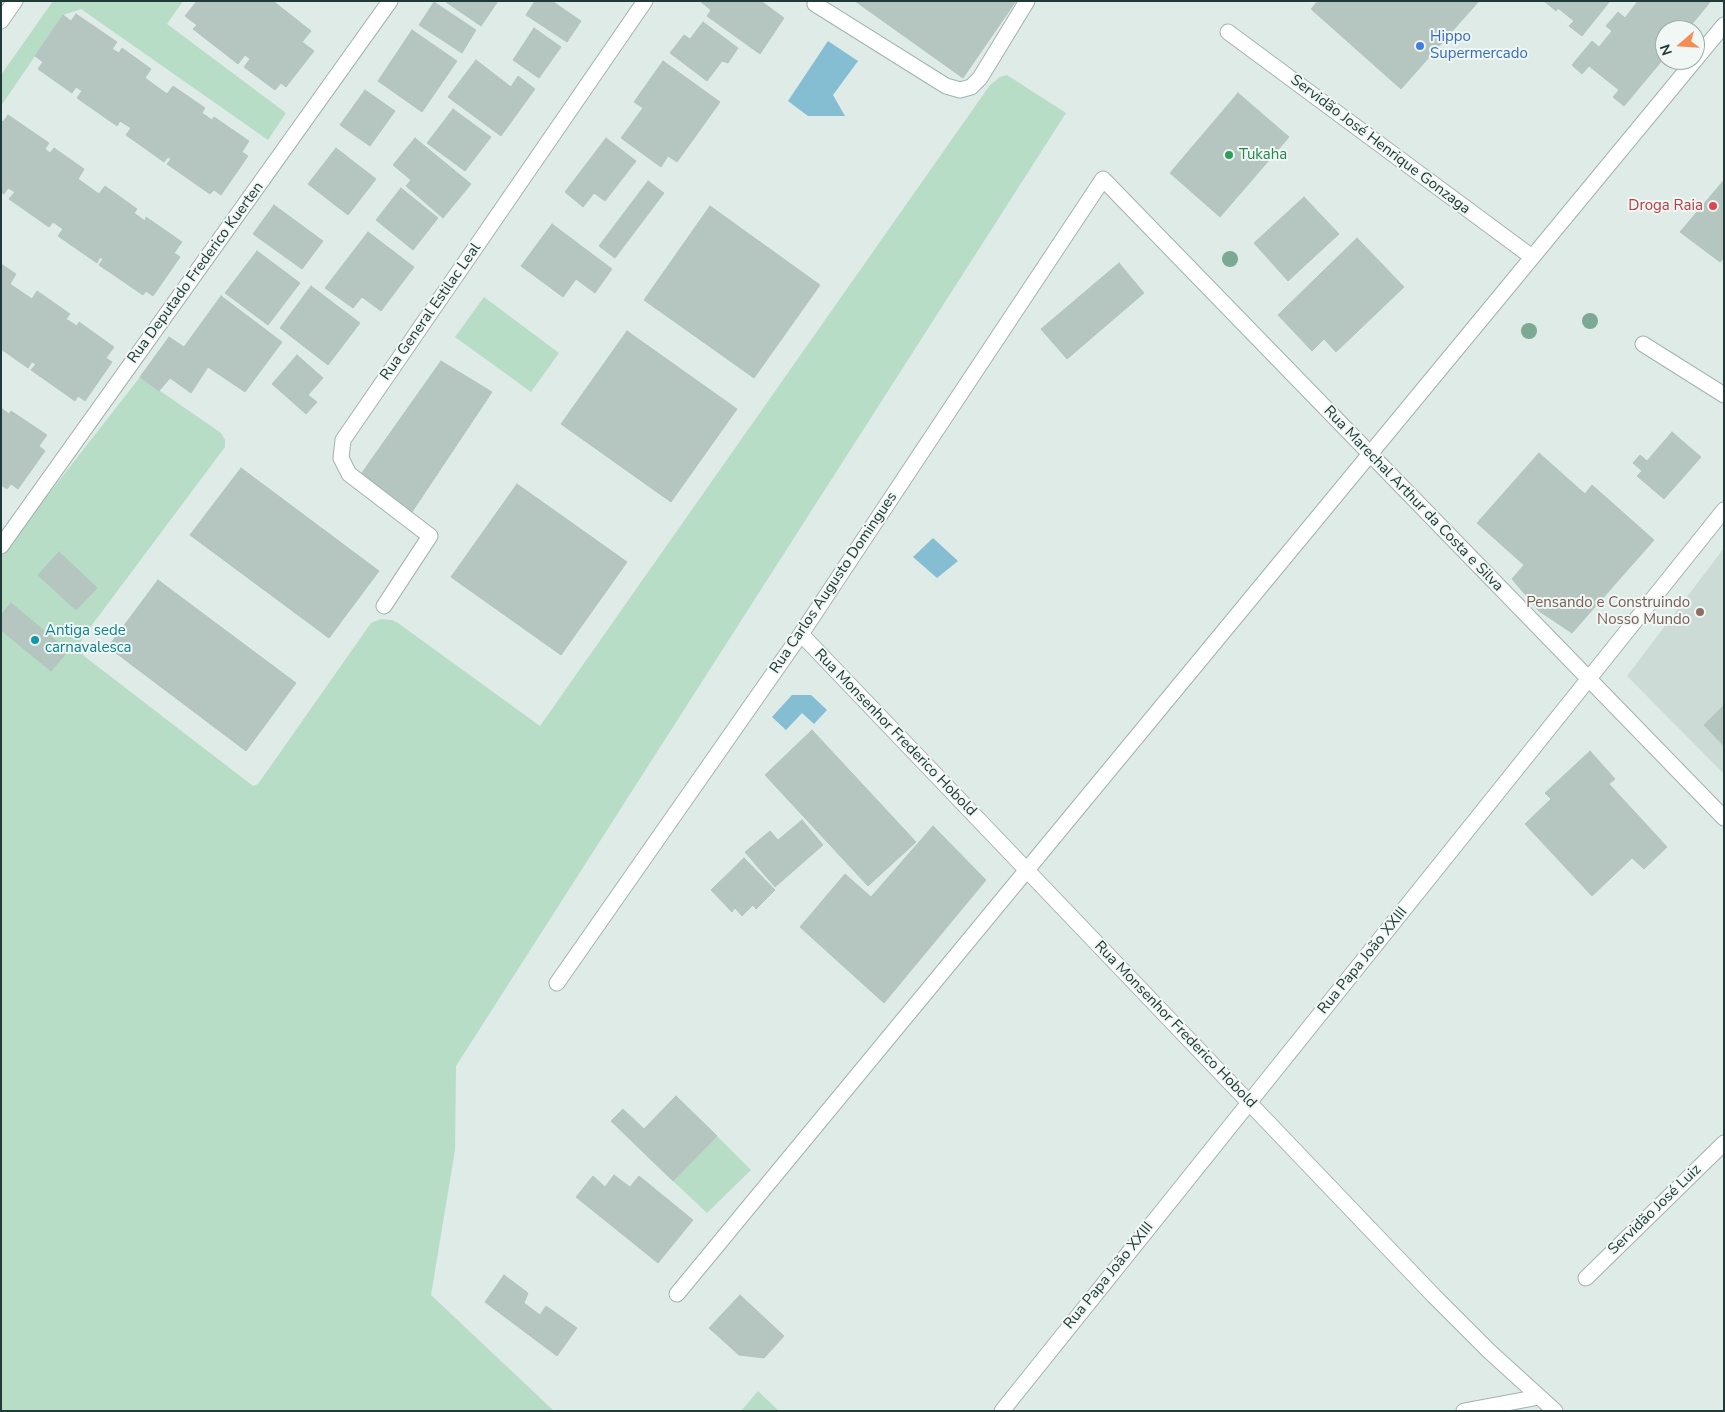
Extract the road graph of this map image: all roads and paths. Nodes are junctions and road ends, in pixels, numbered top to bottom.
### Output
1 (15, 1) edge
2 (390, 1) edge
3 (645, 1) edge
4 (1028, 1) edge
5 (815, 4) dead end
6 (1, 21) edge
7 (1724, 25) edge
8 (1228, 32) dead end
9 (1705, 48) edge
10 (1687, 70) edge
11 (1103, 179) joint
12 (1532, 257) junction
13 (1643, 344) dead end
14 (1724, 395) edge
15 (1370, 454) junction
16 (1724, 510) edge
17 (1, 546) edge
18 (384, 606) dead end
19 (801, 634) junction
20 (1589, 680) junction
21 (1724, 818) edge
22 (1027, 870) junction
23 (557, 982) dead end
24 (1249, 1102) junction
25 (1724, 1142) edge
26 (1586, 1278) dead end
27 (677, 1294) dead end
28 (1539, 1397) junction
29 (1002, 1411) edge
30 (1464, 1411) edge
31 (1555, 1411) edge

1 - 6 street
2 - 17 street, Rua Deputado Frederico Kuerten
3 - 18 street, Rua General Estilac Leal
4 - 5 street
7 - 9 street
8 - 12 street, Servidão José Henrique Gonzaga
10 - 12 street
11 - 15 street, Rua Marechal Arthur da Costa e Silva
11 - 19 street, Rua Carlos Augusto Domingues
12 - 15 street
13 - 14 street
15 - 20 street, Rua Marechal Arthur da Costa e Silva
15 - 22 street
16 - 20 street, Rua Papa João XXIII
19 - 22 street, Rua Monsenhor Frederico Hobold
19 - 23 street, Rua Carlos Augusto Domingues
20 - 21 street, Rua Marechal Arthur da Costa e Silva
20 - 24 street, Rua Papa João XXIII
22 - 24 street, Rua Monsenhor Frederico Hobold
22 - 27 street
24 - 28 street, Rua Monsenhor Frederico Hobold
24 - 29 street, Rua Papa João XXIII
25 - 26 street, Servidão José Luiz
28 - 30 street
28 - 31 street, Rua Monsenhor Frederico Hobold

